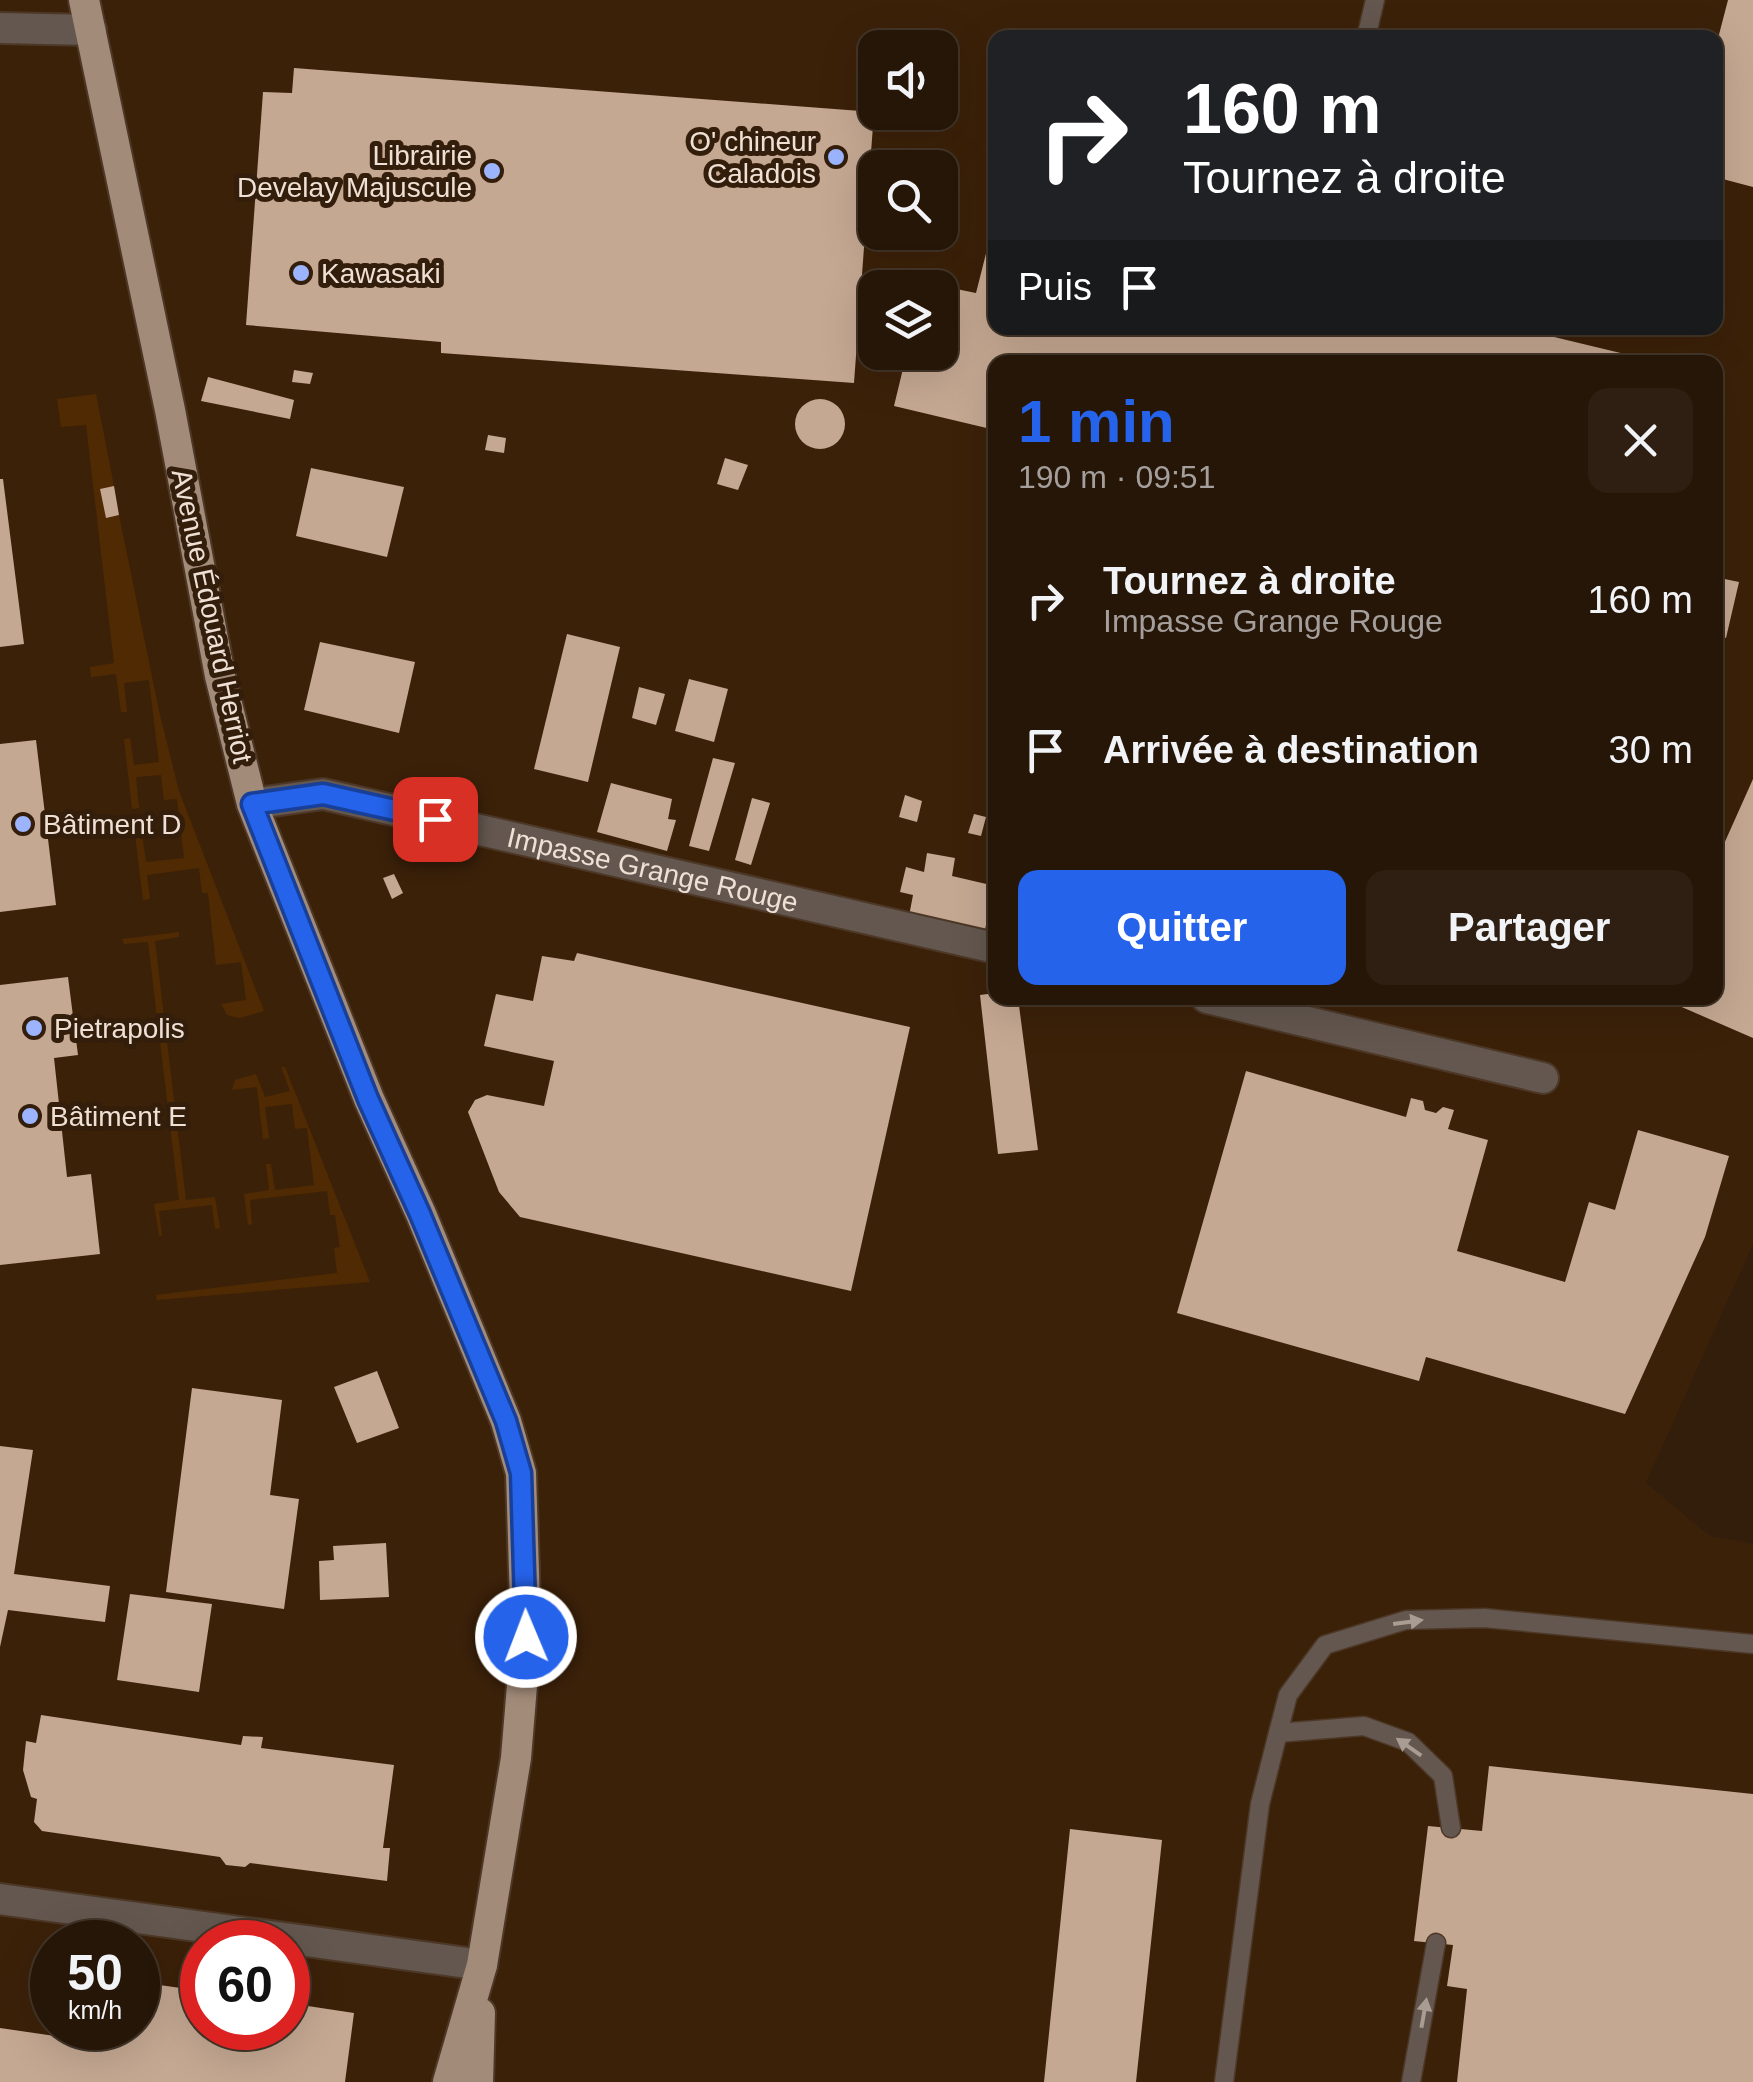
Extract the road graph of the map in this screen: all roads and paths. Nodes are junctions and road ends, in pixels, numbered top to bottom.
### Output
1 (84, 0) edge
2 (1375, 0) edge
3 (0, 28) edge
4 (90, 30) junction
5 (1368, 30) edge
6 (252, 804) junction
7 (988, 946) edge
8 (1236, 1005) edge
9 (1542, 1078) dead end
10 (1753, 1644) edge
11 (1278, 1733) junction
12 (1451, 1828) dead end
13 (0, 1899) edge
14 (1436, 1944) dead end
15 (482, 1965) junction
16 (448, 2082) edge
17 (478, 2082) edge
18 (1224, 2082) edge
19 (1411, 2082) edge

1 - 4 main road, Avenue Édouard Herriot
2 - 5 lane
3 - 4 street
4 - 6 main road, Avenue Édouard Herriot
6 - 7 street, Impasse Grange Rouge
6 - 15 main road, Avenue Édouard Herriot
8 - 9 street
11 -> 10 lane
12 -> 11 lane
11 - 18 lane
13 - 15 street
19 -> 14 lane
15 - 16 main road, Avenue Édouard Herriot
15 - 17 main road, Avenue Édouard Herriot

